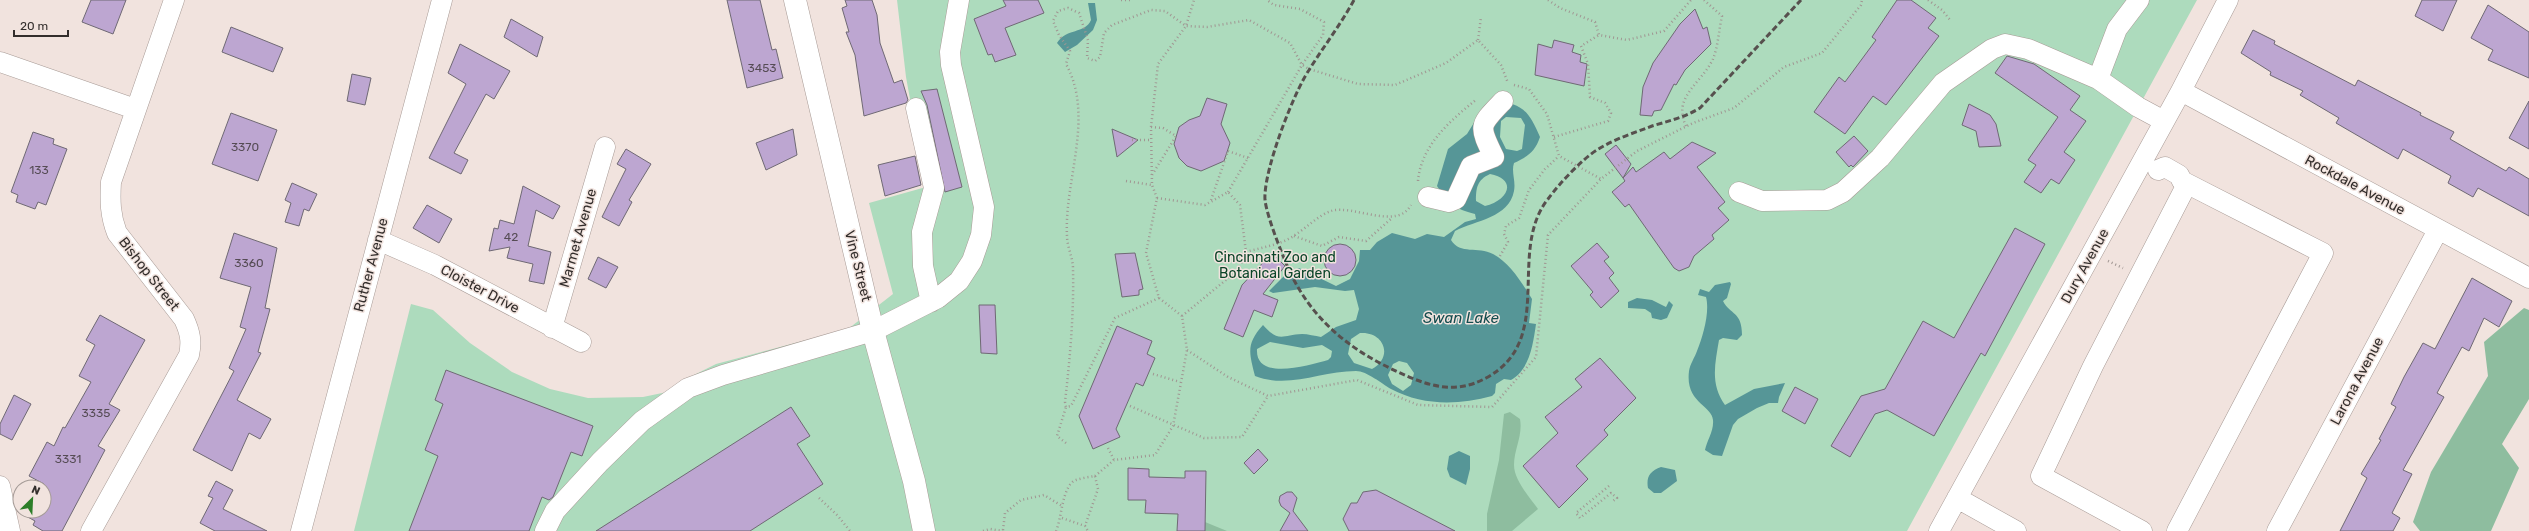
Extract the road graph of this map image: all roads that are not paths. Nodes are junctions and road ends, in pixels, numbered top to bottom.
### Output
1 (174, 0) edge
2 (442, 0) edge
3 (796, 0) edge
4 (959, 0) edge
5 (2139, 0) edge
6 (2228, 0) edge
7 (0, 62) edge
8 (2098, 79) junction
9 (1503, 89) road end
10 (2181, 91) junction
11 (916, 108) dead end
12 (135, 109) junction
13 (2164, 121) junction
14 (605, 147) dead end
15 (2150, 166) junction
16 (2184, 182) junction
17 (1739, 192) dead end
18 (1420, 195) road end
19 (2438, 230) junction
20 (378, 240) junction
21 (2529, 278) edge
22 (931, 302) junction
23 (552, 328) junction
24 (873, 332) junction
25 (581, 342) dead end
26 (0, 486) edge
27 (1957, 498) junction
28 (10, 531) edge
29 (91, 531) edge
30 (301, 531) edge
31 (545, 531) edge
32 (924, 531) edge
33 (1939, 531) edge
34 (2016, 531) edge
35 (2142, 531) edge
36 (2177, 531) edge
37 (2277, 531) edge

1 - 12 street, Bishop Street
2 - 20 street, Ruther Avenue
3 - 24 main road, Vine Street
4 - 22 street
5 - 8 street
6 - 10 street, Dury Avenue
7 - 12 street
8 - 13 street
8 - 17 street
9 - 18 street
10 - 13 street, Dury Avenue
10 - 19 street, Rockdale Avenue
11 - 22 street
12 - 29 street, Bishop Street
13 - 15 street, Dury Avenue
14 - 23 street, Marmet Avenue
15 - 16 street
15 - 27 street, Dury Avenue
16 - 35 street
16 - 36 street
19 - 21 street, Rockdale Avenue
19 - 37 street, Larona Avenue
20 - 23 street, Cloister Drive
20 - 30 street, Ruther Avenue
22 - 24 street
23 - 25 street, Cloister Drive
24 - 31 street
24 - 32 main road, Vine Street
26 - 28 street
27 - 33 street, Dury Avenue
27 - 34 street

